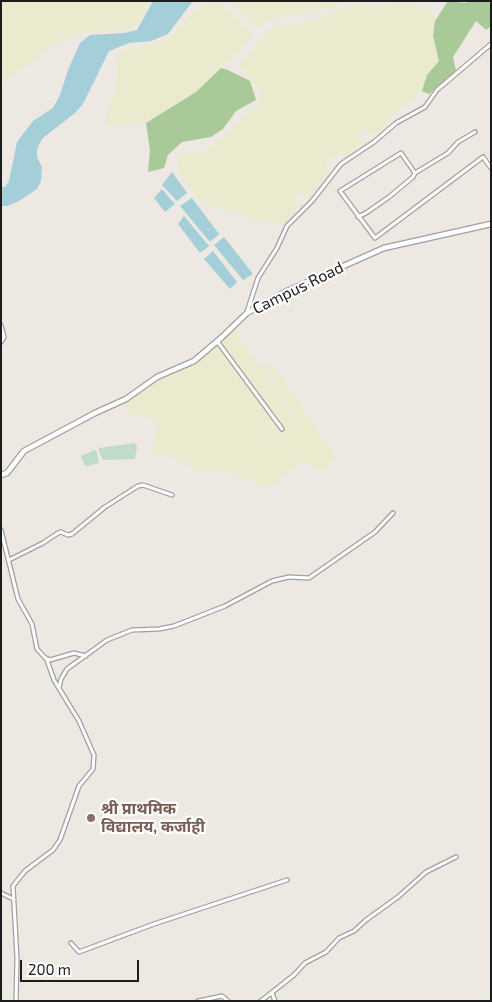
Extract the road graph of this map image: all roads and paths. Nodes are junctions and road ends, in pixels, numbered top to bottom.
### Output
1 (491, 44) edge
2 (475, 132) dead end
3 (491, 168) edge
4 (415, 173) junction
5 (358, 217) junction
6 (491, 224) edge
7 (247, 313) junction
8 (1, 325) edge
9 (217, 341) junction
10 (1, 342) edge
11 (282, 429) dead end
12 (1, 475) edge
13 (172, 495) dead end
14 (393, 513) dead end
15 (1, 530) edge
16 (9, 560) junction
17 (86, 656) junction
18 (45, 658) junction
19 (59, 688) junction
20 (456, 857) dead end
21 (287, 880) dead end
22 (1, 893) edge
23 (13, 899) junction
24 (71, 943) dead end
25 (272, 992) junction
26 (16, 1001) edge
27 (198, 1001) edge
28 (228, 1001) edge
29 (261, 1001) edge
30 (276, 1001) edge

1 - 7 street
2 - 4 street
3 - 5 street
4 - 5 street
4 - 5 street
6 - 7 street, Campus Road
7 - 9 street, Campus Road
8 - 10 street
9 - 11 street
9 - 12 street, Campus Road
13 - 16 street
14 - 17 street
15 - 16 street
16 - 18 street
17 - 18 street
17 - 19 street
18 - 19 street
19 - 23 street
20 - 25 street
21 - 24 street
22 - 23 street
23 - 26 street
25 - 29 street
25 - 30 street
27 - 28 street

